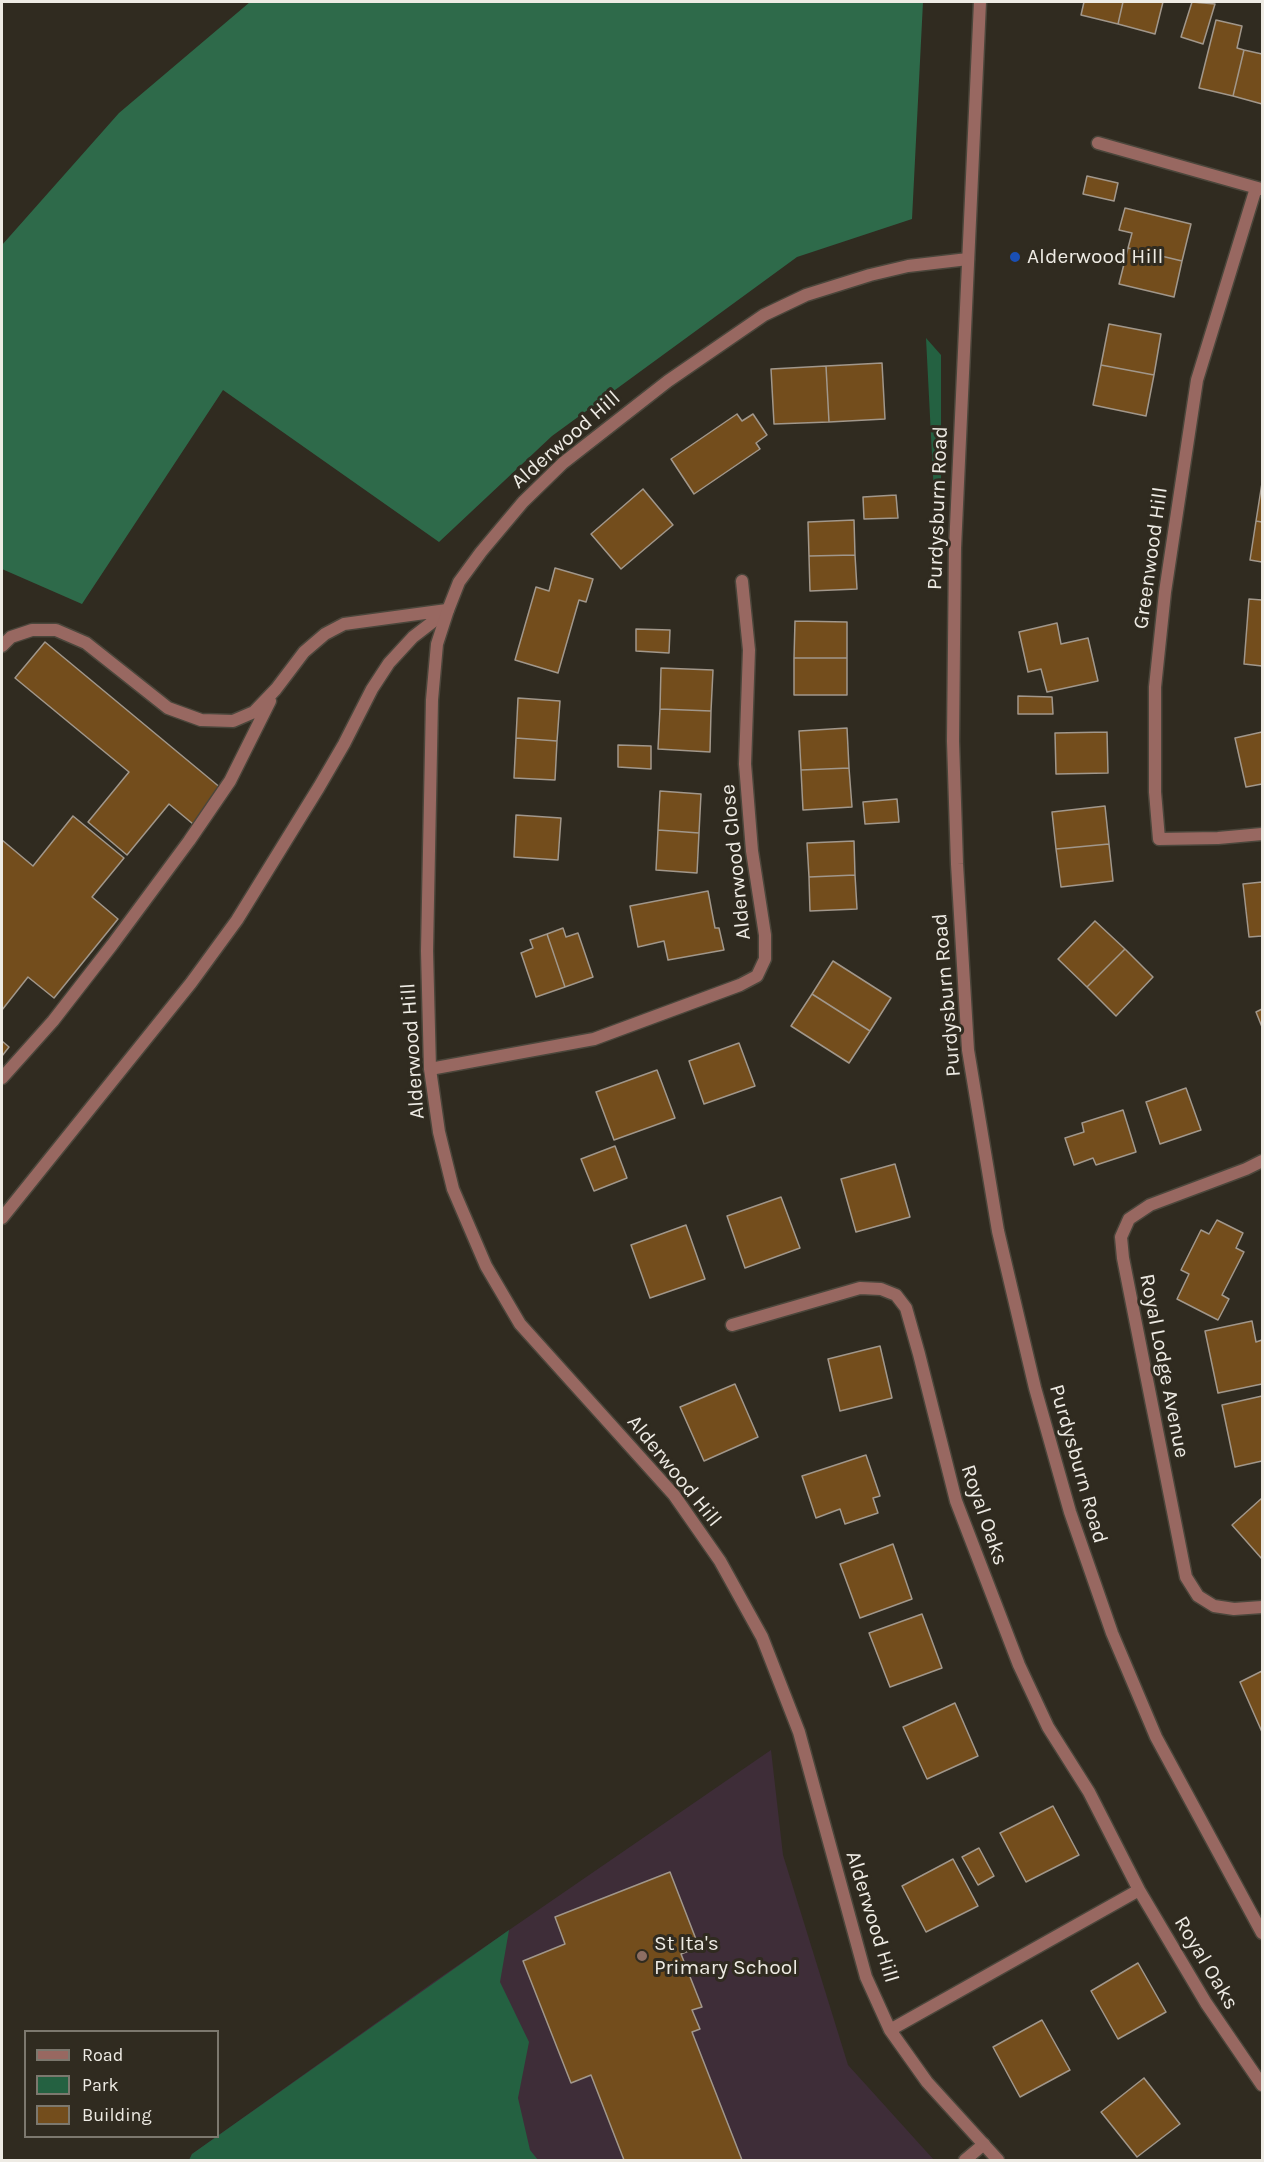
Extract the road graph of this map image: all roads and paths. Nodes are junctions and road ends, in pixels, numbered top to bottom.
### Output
1 (980, 2) edge
2 (1098, 142) dead end
3 (1259, 189) edge
4 (968, 259) junction
5 (742, 580) dead end
6 (448, 610) junction
7 (2, 646) edge
8 (276, 689) junction
9 (1263, 834) edge
10 (429, 1069) junction
11 (2, 1078) edge
12 (1263, 1161) edge
13 (2, 1218) edge
14 (732, 1325) dead end
15 (1263, 1607) edge
16 (1138, 1890) junction
17 (1263, 1933) edge
18 (890, 2030) junction
19 (1263, 2085) edge
20 (984, 2144) junction
21 (965, 2160) edge
22 (998, 2160) edge

1 - 4 street, Purdysburn Road
2 - 3 street, Greenwood Hill
3 - 9 street, Greenwood Hill
4 - 6 street, Alderwood Hill
4 - 17 street, Purdysburn Road
5 - 10 street, Alderwood Close
6 - 8 street
6 - 10 street, Alderwood Hill
6 - 13 street
7 - 8 street
8 - 11 street
10 - 18 street, Alderwood Hill
12 - 15 street, Royal Lodge Avenue
14 - 16 street, Royal Oaks
16 - 18 street
16 - 19 street, Royal Oaks
18 - 20 street, Alderwood Hill
20 - 21 street
20 - 22 street, Alderwood Hill

